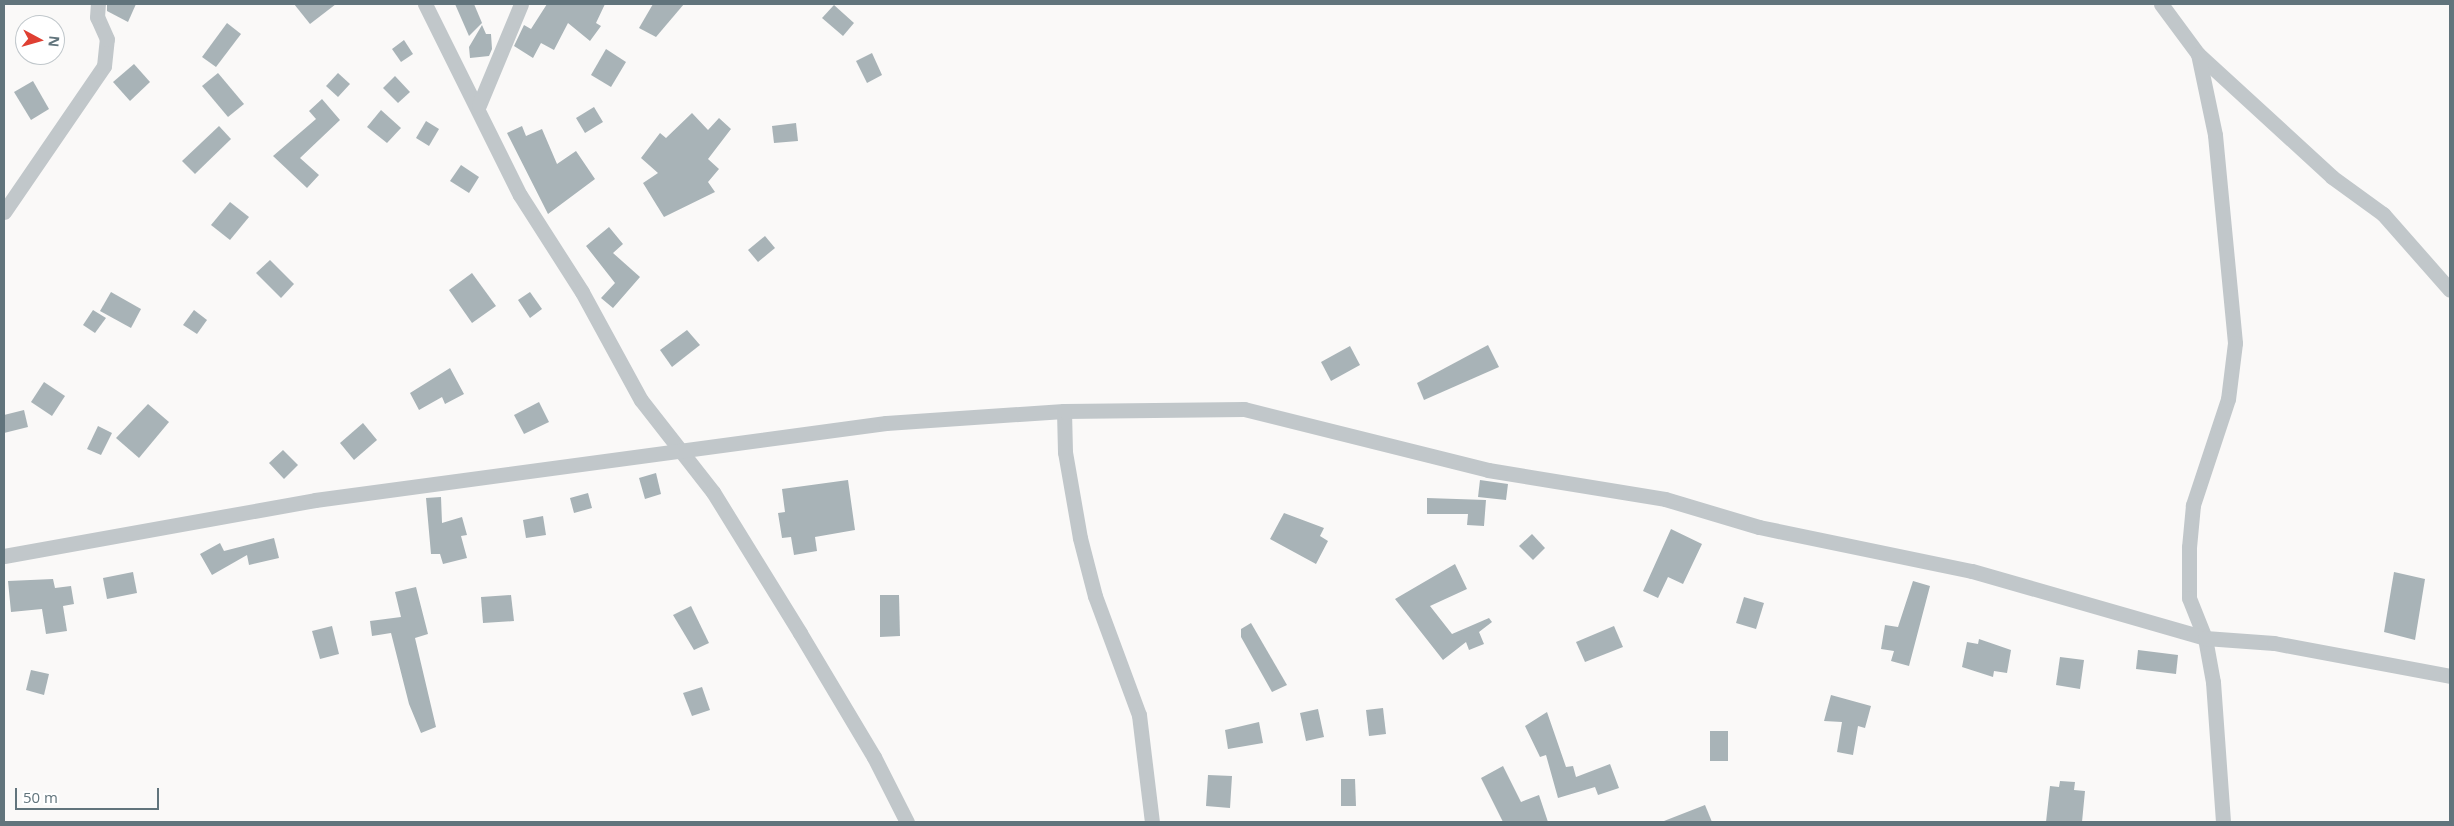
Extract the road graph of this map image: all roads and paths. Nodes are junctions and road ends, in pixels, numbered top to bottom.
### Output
1 (98, 4) edge
2 (425, 4) edge
3 (521, 4) edge
4 (2161, 4) edge
5 (2198, 54) junction
6 (479, 105) junction
7 (4, 212) edge
8 (2450, 290) edge
9 (1064, 410) junction
10 (681, 451) junction
11 (4, 556) edge
12 (2205, 638) junction
13 (2450, 676) edge
14 (907, 822) edge
15 (1152, 822) edge
16 (2223, 822) edge

1 - 7 street
2 - 6 street
3 - 6 street
4 - 5 street
5 - 8 street
5 - 12 street
6 - 10 street
9 - 10 street
9 - 12 street
9 - 15 street
10 - 11 street
10 - 14 street
12 - 13 street
12 - 16 street

